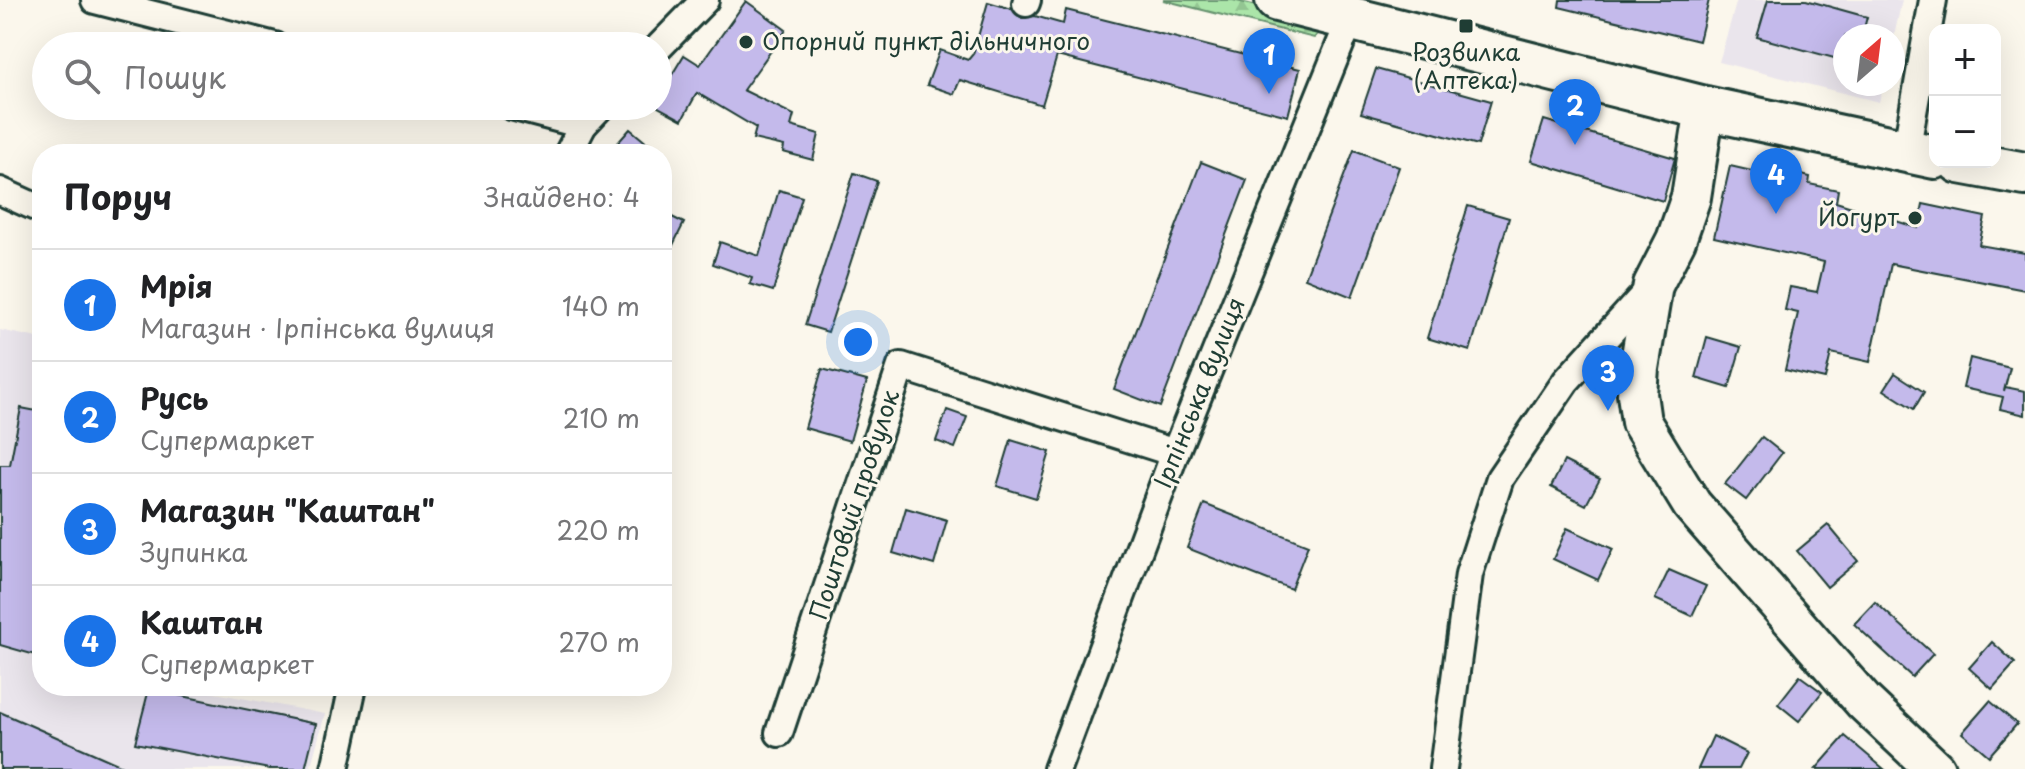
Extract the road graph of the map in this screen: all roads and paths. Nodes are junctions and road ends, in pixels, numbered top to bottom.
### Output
1 (95, 0) edge
2 (705, 0) edge
3 (1277, 0) edge
4 (1933, 0) edge
5 (1350, 20) junction
6 (220, 32) edge
7 (672, 34) edge
8 (1705, 108) junction
9 (589, 120) edge
10 (574, 144) edge
11 (1921, 154) edge
12 (1992, 168) edge
13 (2025, 174) edge
14 (0, 191) edge
15 (32, 205) edge
16 (1653, 285) junction
17 (1175, 453) junction
18 (351, 696) edge
19 (779, 733) dead end
20 (335, 769) edge
21 (1057, 769) edge
22 (1443, 769) edge
23 (1935, 769) edge

1 - 6 street
2 - 7 street
3 - 5 main road
4 - 11 street
5 - 8 main road
5 - 17 street, Ірпінська вулиця
8 - 11 main road
8 - 16 street
9 - 10 street
12 - 13 main road
14 - 15 street
16 - 22 street
16 - 23 street
17 - 19 street, Поштовий провулок
17 - 21 street, Ірпінська вулиця
18 - 20 street

